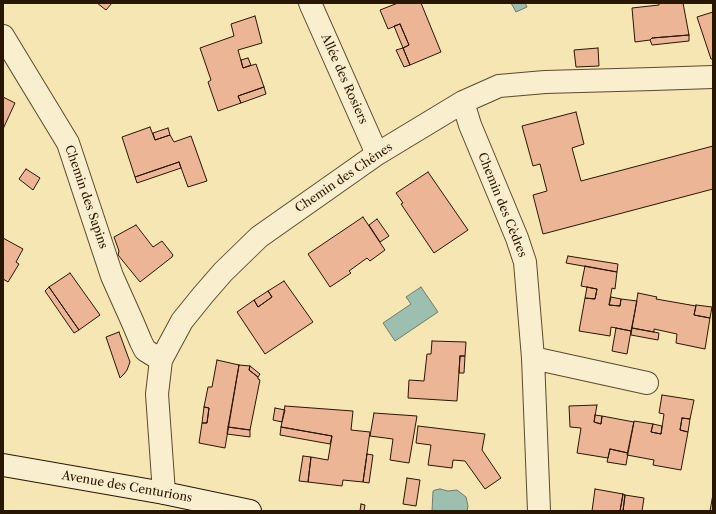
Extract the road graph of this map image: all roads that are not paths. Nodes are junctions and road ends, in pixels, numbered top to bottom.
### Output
1 (310, 3) edge
2 (3, 36) edge
3 (713, 77) edge
4 (463, 102) junction
5 (377, 154) junction
6 (533, 358) junction
7 (161, 360) junction
8 (648, 383) dead end
9 (3, 465) edge
10 (164, 493) junction
11 (250, 511) edge
12 (539, 511) edge

1 - 5 street, Allée des Rosiers
2 - 7 street, Chemin des Sapins
3 - 4 street, Chemin des Chênes
4 - 5 street, Chemin des Chênes
4 - 6 street, Chemin des Cèdres
5 - 7 street, Chemin des Chênes
6 - 8 street
6 - 12 street, Chemin des Cèdres
7 - 10 street, Chemin des Chênes
9 - 10 street, Avenue des Centurions
10 - 11 street, Avenue des Centurions

